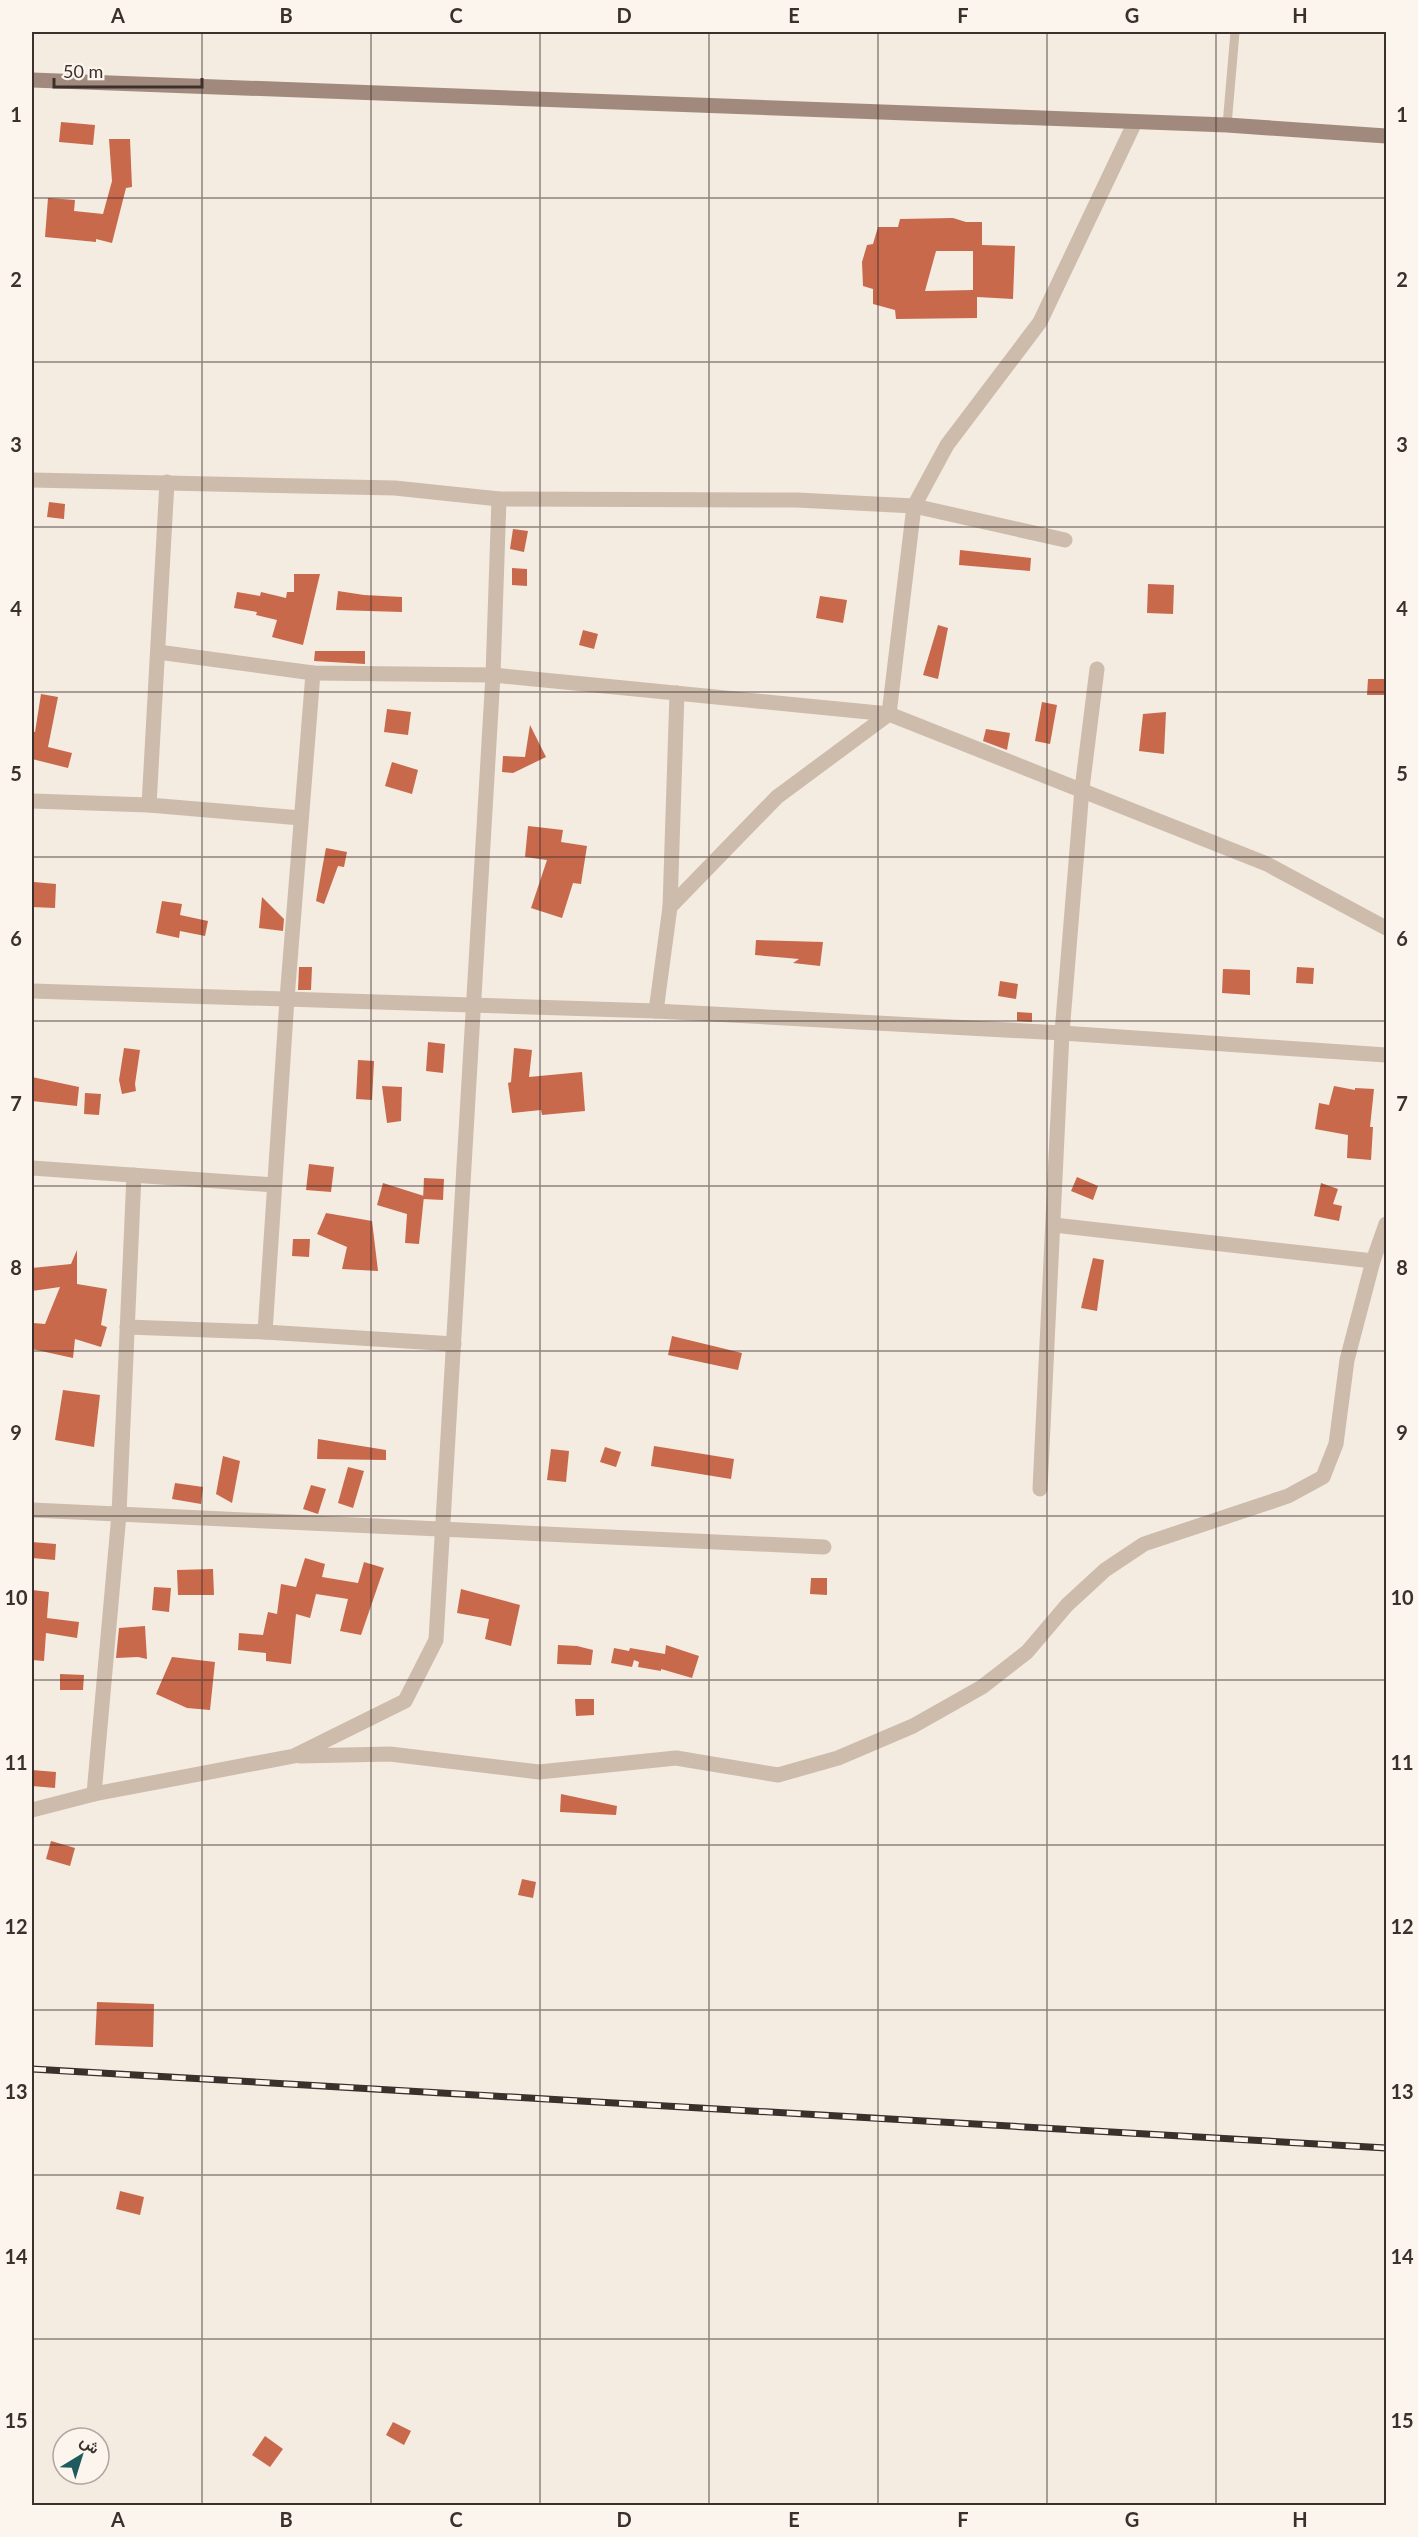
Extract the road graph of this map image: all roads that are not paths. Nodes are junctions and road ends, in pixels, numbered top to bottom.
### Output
1 (1235, 32) edge
2 (32, 80) edge
3 (1135, 122) junction
4 (1227, 125) junction
5 (1386, 136) edge
6 (32, 480) edge
7 (167, 482) junction
8 (499, 499) junction
9 (914, 506) junction
10 (1065, 540) dead end
11 (159, 652) junction
12 (1097, 669) dead end
13 (313, 673) junction
14 (493, 675) junction
15 (677, 693) junction
16 (889, 714) junction
17 (1082, 789) junction
18 (32, 801) edge
19 (149, 805) junction
20 (301, 818) junction
21 (670, 907) junction
22 (1386, 928) edge
23 (32, 992) edge
24 (286, 999) junction
25 (473, 1005) junction
26 (656, 1011) junction
27 (1062, 1033) junction
28 (1386, 1055) edge
29 (32, 1168) edge
30 (134, 1175) junction
31 (274, 1185) junction
32 (1386, 1224) edge
33 (1054, 1225) junction
34 (1373, 1261) junction
35 (127, 1327) junction
36 (265, 1332) junction
37 (454, 1344) junction
38 (1040, 1490) dead end
39 (32, 1510) edge
40 (119, 1514) junction
41 (444, 1529) junction
42 (824, 1547) dead end
43 (294, 1756) junction
44 (94, 1794) junction
45 (32, 1810) edge

1 - 4 lane
2 - 3 main road
3 - 4 main road
3 - 9 street
4 - 5 main road
6 - 7 street
7 - 8 street
7 - 11 street
8 - 9 street
8 - 14 street
9 - 10 street
9 - 16 street
11 - 13 street
11 - 19 street
12 - 17 street
13 - 14 street
13 - 20 street
14 - 15 street
14 - 25 street
15 - 16 street
15 - 21 street
16 - 17 street
16 - 21 street
17 - 22 street
17 - 27 street
18 - 19 street
19 - 20 street
20 - 24 street
21 - 26 street
23 - 24 street
24 - 25 street
24 - 31 street
25 - 26 street
25 - 37 street
26 - 27 street
27 - 28 street
27 - 33 street
29 - 30 street
30 - 31 street
30 - 35 street
31 - 36 street
32 - 34 street
33 - 34 street
33 - 38 street
34 - 43 street
35 - 36 street
35 - 40 street
36 - 37 street
37 - 41 street
39 - 40 street
40 - 41 street
40 - 44 street
41 - 42 street
41 - 43 street
43 - 44 street
44 - 45 street

